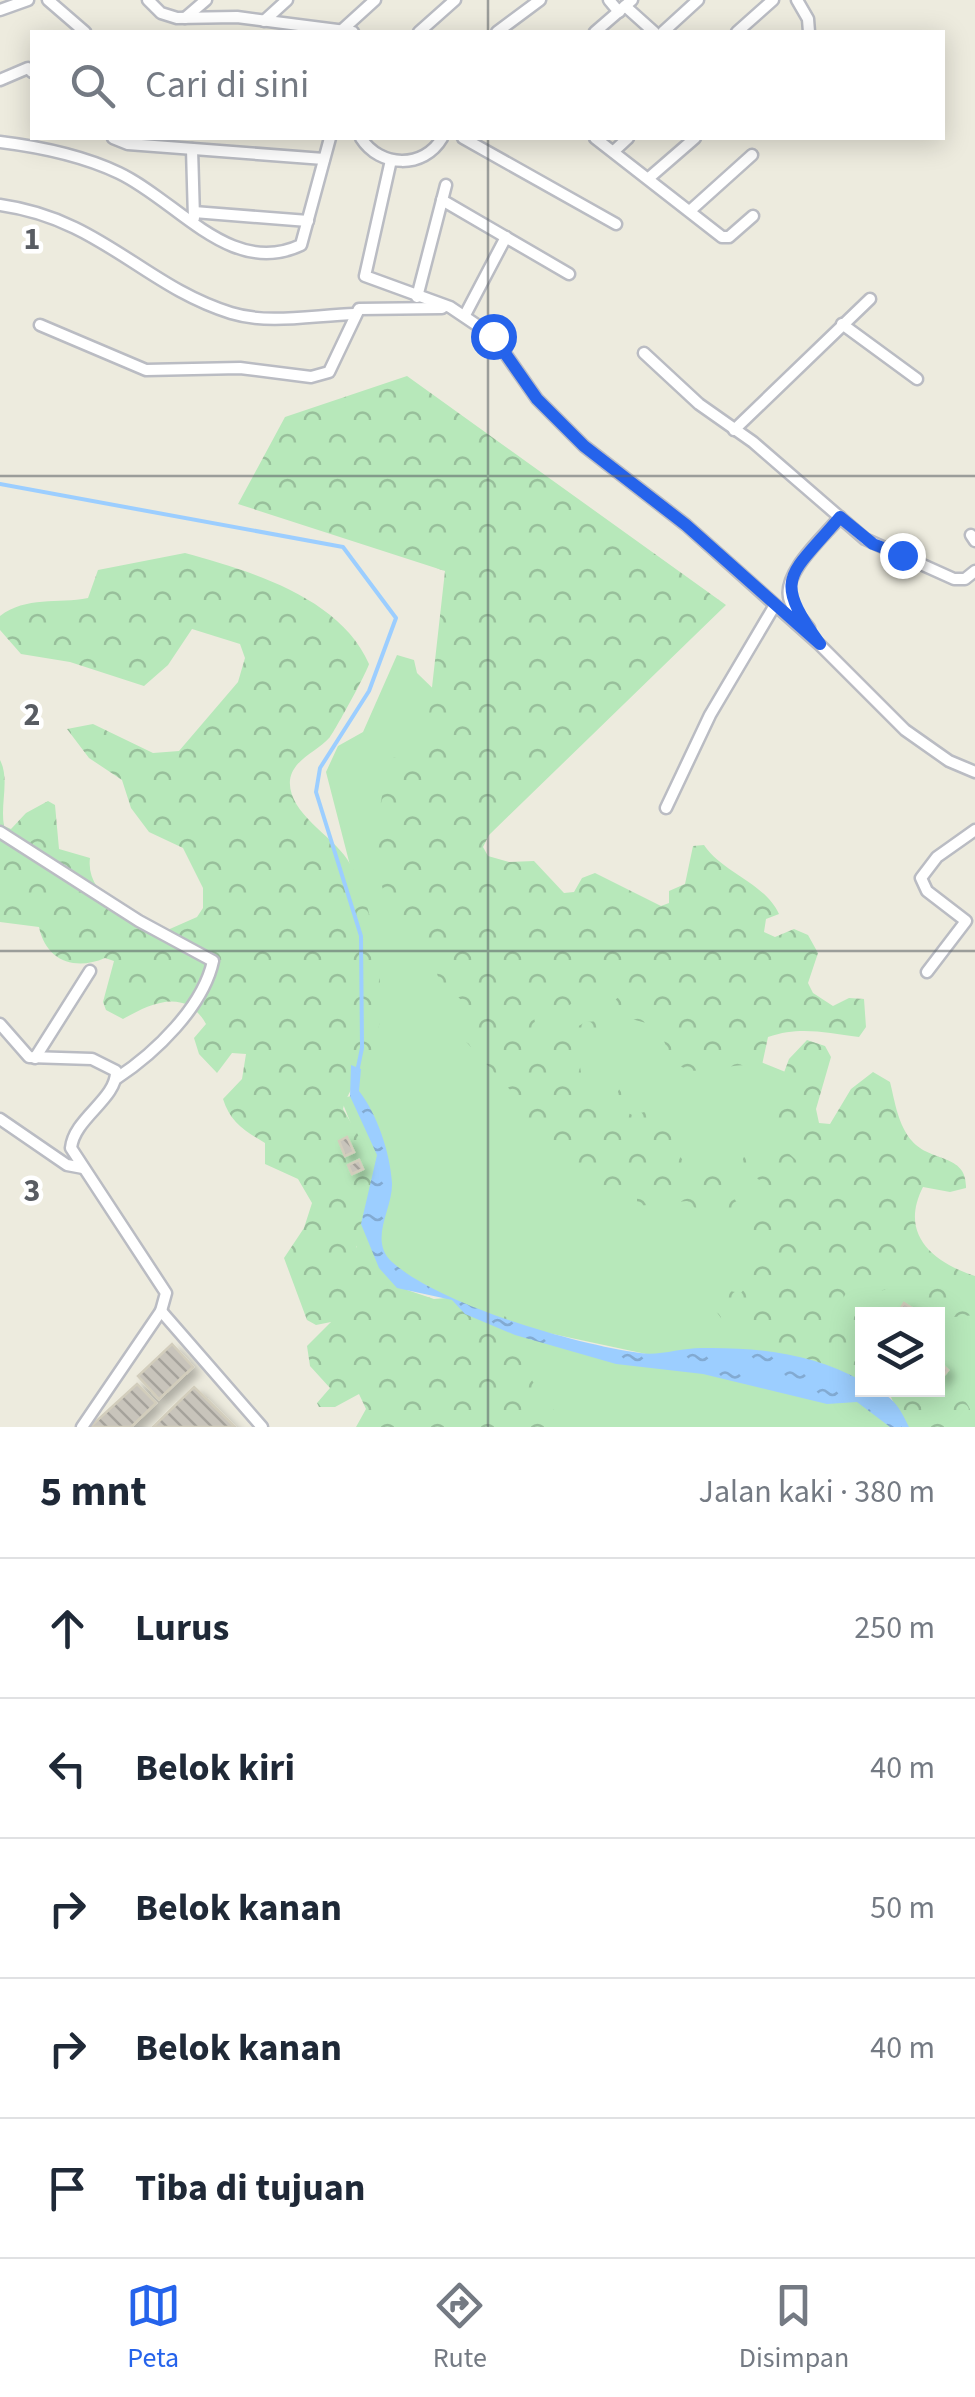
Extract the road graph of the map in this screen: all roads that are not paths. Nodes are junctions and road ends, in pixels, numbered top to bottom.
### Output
1 (28, 0) edge
2 (48, 0) edge
3 (148, 0) edge
4 (206, 0) edge
5 (287, 0) edge
6 (374, 0) edge
7 (456, 0) edge
8 (540, 0) edge
9 (609, 0) edge
10 (698, 0) edge
11 (773, 0) edge
12 (796, 0) edge
13 (625, 6) edge
14 (0, 10) edge
15 (186, 18) junction
16 (264, 20) junction
17 (83, 30) edge
18 (340, 30) edge
19 (349, 30) edge
20 (422, 30) edge
21 (500, 30) edge
22 (597, 30) edge
23 (652, 30) edge
24 (664, 30) edge
25 (740, 30) edge
26 (808, 30) edge
27 (30, 70) edge
28 (0, 80) edge
29 (30, 139) edge
30 (118, 140) edge
31 (329, 140) edge
32 (362, 140) edge
33 (440, 140) edge
34 (467, 140) edge
35 (598, 140) edge
36 (626, 140) edge
37 (693, 140) edge
38 (0, 142) edge
39 (20, 144) junction
40 (191, 144) edge
41 (614, 150) junction
42 (752, 155) dead end
43 (324, 159) junction
44 (391, 160) junction
45 (650, 177) junction
46 (446, 185) dead end
47 (442, 200) junction
48 (0, 205) edge
49 (692, 210) junction
50 (753, 216) dead end
51 (194, 218) junction
52 (308, 222) junction
53 (616, 224) dead end
54 (506, 237) junction
55 (569, 274) dead end
56 (418, 296) junction
57 (870, 299) dead end
58 (450, 308) junction
59 (354, 314) junction
60 (464, 316) junction
61 (842, 324) junction
62 (40, 325) dead end
63 (644, 353) dead end
64 (918, 379) dead end
65 (734, 430) junction
66 (840, 517) junction
67 (975, 571) edge
68 (775, 605) junction
69 (820, 644) junction
70 (975, 772) edge
71 (666, 808) dead end
72 (975, 830) edge
73 (0, 832) edge
74 (90, 971) dead end
75 (926, 972) dead end
76 (0, 1024) edge
77 (35, 1058) junction
78 (117, 1078) junction
79 (0, 1118) edge
80 (83, 1168) junction
81 (161, 1310) junction
82 (82, 1427) edge
83 (262, 1427) edge

1 - 14 street
2 - 17 street
3 - 15 street
4 - 15 street
5 - 16 street
6 - 19 street
7 - 20 street
8 - 21 street
9 - 13 street
10 - 24 street
11 - 25 street
12 - 26 street
13 - 22 street
13 - 23 street
15 - 16 street
16 - 18 street
27 - 28 street
29 - 39 street
30 - 40 street
31 - 43 street
32 - 44 street
33 - 44 street
34 - 53 street
35 - 41 street
36 - 41 street
37 - 45 street
38 - 39 street
39 - 51 street
40 - 43 street
40 - 51 street
41 - 45 street
42 - 49 street
43 - 52 street
44 - 56 street
45 - 49 street
46 - 47 street
47 - 54 street
47 - 56 street
48 - 59 street
49 - 50 street
51 - 52 street
51 - 52 street
54 - 55 street
54 - 60 street
56 - 58 street
57 - 61 street
58 - 59 street
58 - 60 street
59 - 62 street
60 - 68 street
61 - 64 street
61 - 65 street
63 - 65 street
65 - 66 street
66 - 67 street
66 - 69 street
68 - 69 street
68 - 71 street
69 - 70 street
72 - 75 street
73 - 78 street
74 - 77 street
76 - 77 street
77 - 78 street
78 - 80 street
79 - 80 street
80 - 81 street
81 - 82 street
81 - 83 street

